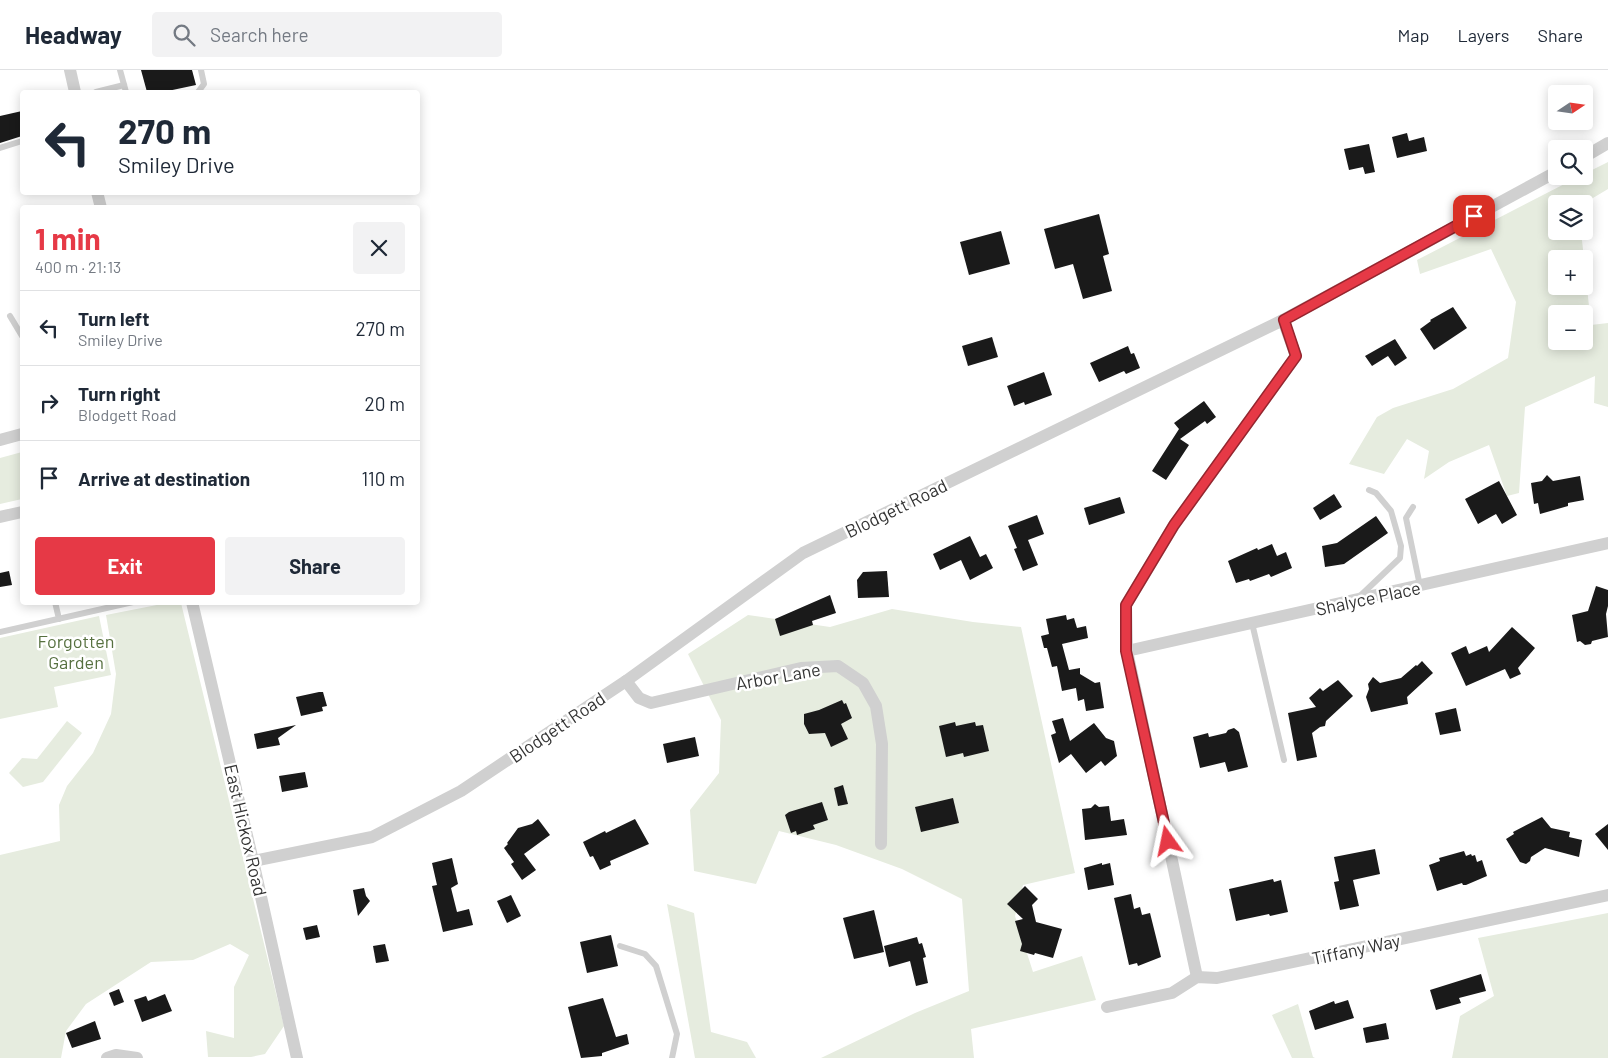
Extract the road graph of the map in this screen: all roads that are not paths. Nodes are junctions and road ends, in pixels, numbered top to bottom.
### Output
1 (70, 70) edge
2 (120, 70) edge
3 (201, 70) edge
4 (125, 89) edge
5 (75, 90) edge
6 (200, 90) edge
7 (20, 142) edge
8 (1608, 143) edge
9 (0, 148) edge
10 (1593, 152) edge
11 (1548, 176) edge
12 (10, 316) dead end
13 (1284, 320) junction
14 (20, 333) edge
15 (20, 435) edge
16 (0, 440) edge
17 (1369, 490) dead end
18 (1413, 507) dead end
19 (20, 512) edge
20 (0, 517) edge
21 (1608, 542) edge
22 (1420, 586) junction
23 (1357, 600) junction
24 (56, 605) edge
25 (121, 605) edge
26 (193, 605) edge
27 (58, 619) junction
28 (1252, 623) junction
29 (0, 632) edge
30 (1126, 651) junction
31 (626, 681) junction
32 (1284, 760) dead end
33 (881, 844) dead end
34 (253, 861) junction
35 (1608, 895) edge
36 (620, 946) dead end
37 (1197, 977) junction
38 (1107, 1007) dead end
39 (107, 1058) edge
40 (137, 1058) edge
41 (297, 1058) edge
42 (672, 1058) edge

1 - 5 street
2 - 4 lane
3 - 6 lane
7 - 9 lane
8 - 10 street
11 - 13 street, Blodgett Road
12 - 14 lane
13 - 30 street
13 - 31 street, Blodgett Road
15 - 16 street
17 - 23 lane
18 - 22 lane
19 - 20 street
21 - 22 street, Shalyce Place
22 - 23 street, Shalyce Place
23 - 28 street, Shalyce Place
24 - 27 lane
25 - 27 lane
26 - 34 street, East Hickox Road
27 - 29 lane
28 - 30 street, Shalyce Place
28 - 32 lane
30 - 37 street
31 - 33 street, Arbor Lane
31 - 34 street, Blodgett Road
34 - 41 street, East Hickox Road
35 - 37 street, Tiffany Way
36 - 42 lane
37 - 38 street
39 - 40 street

